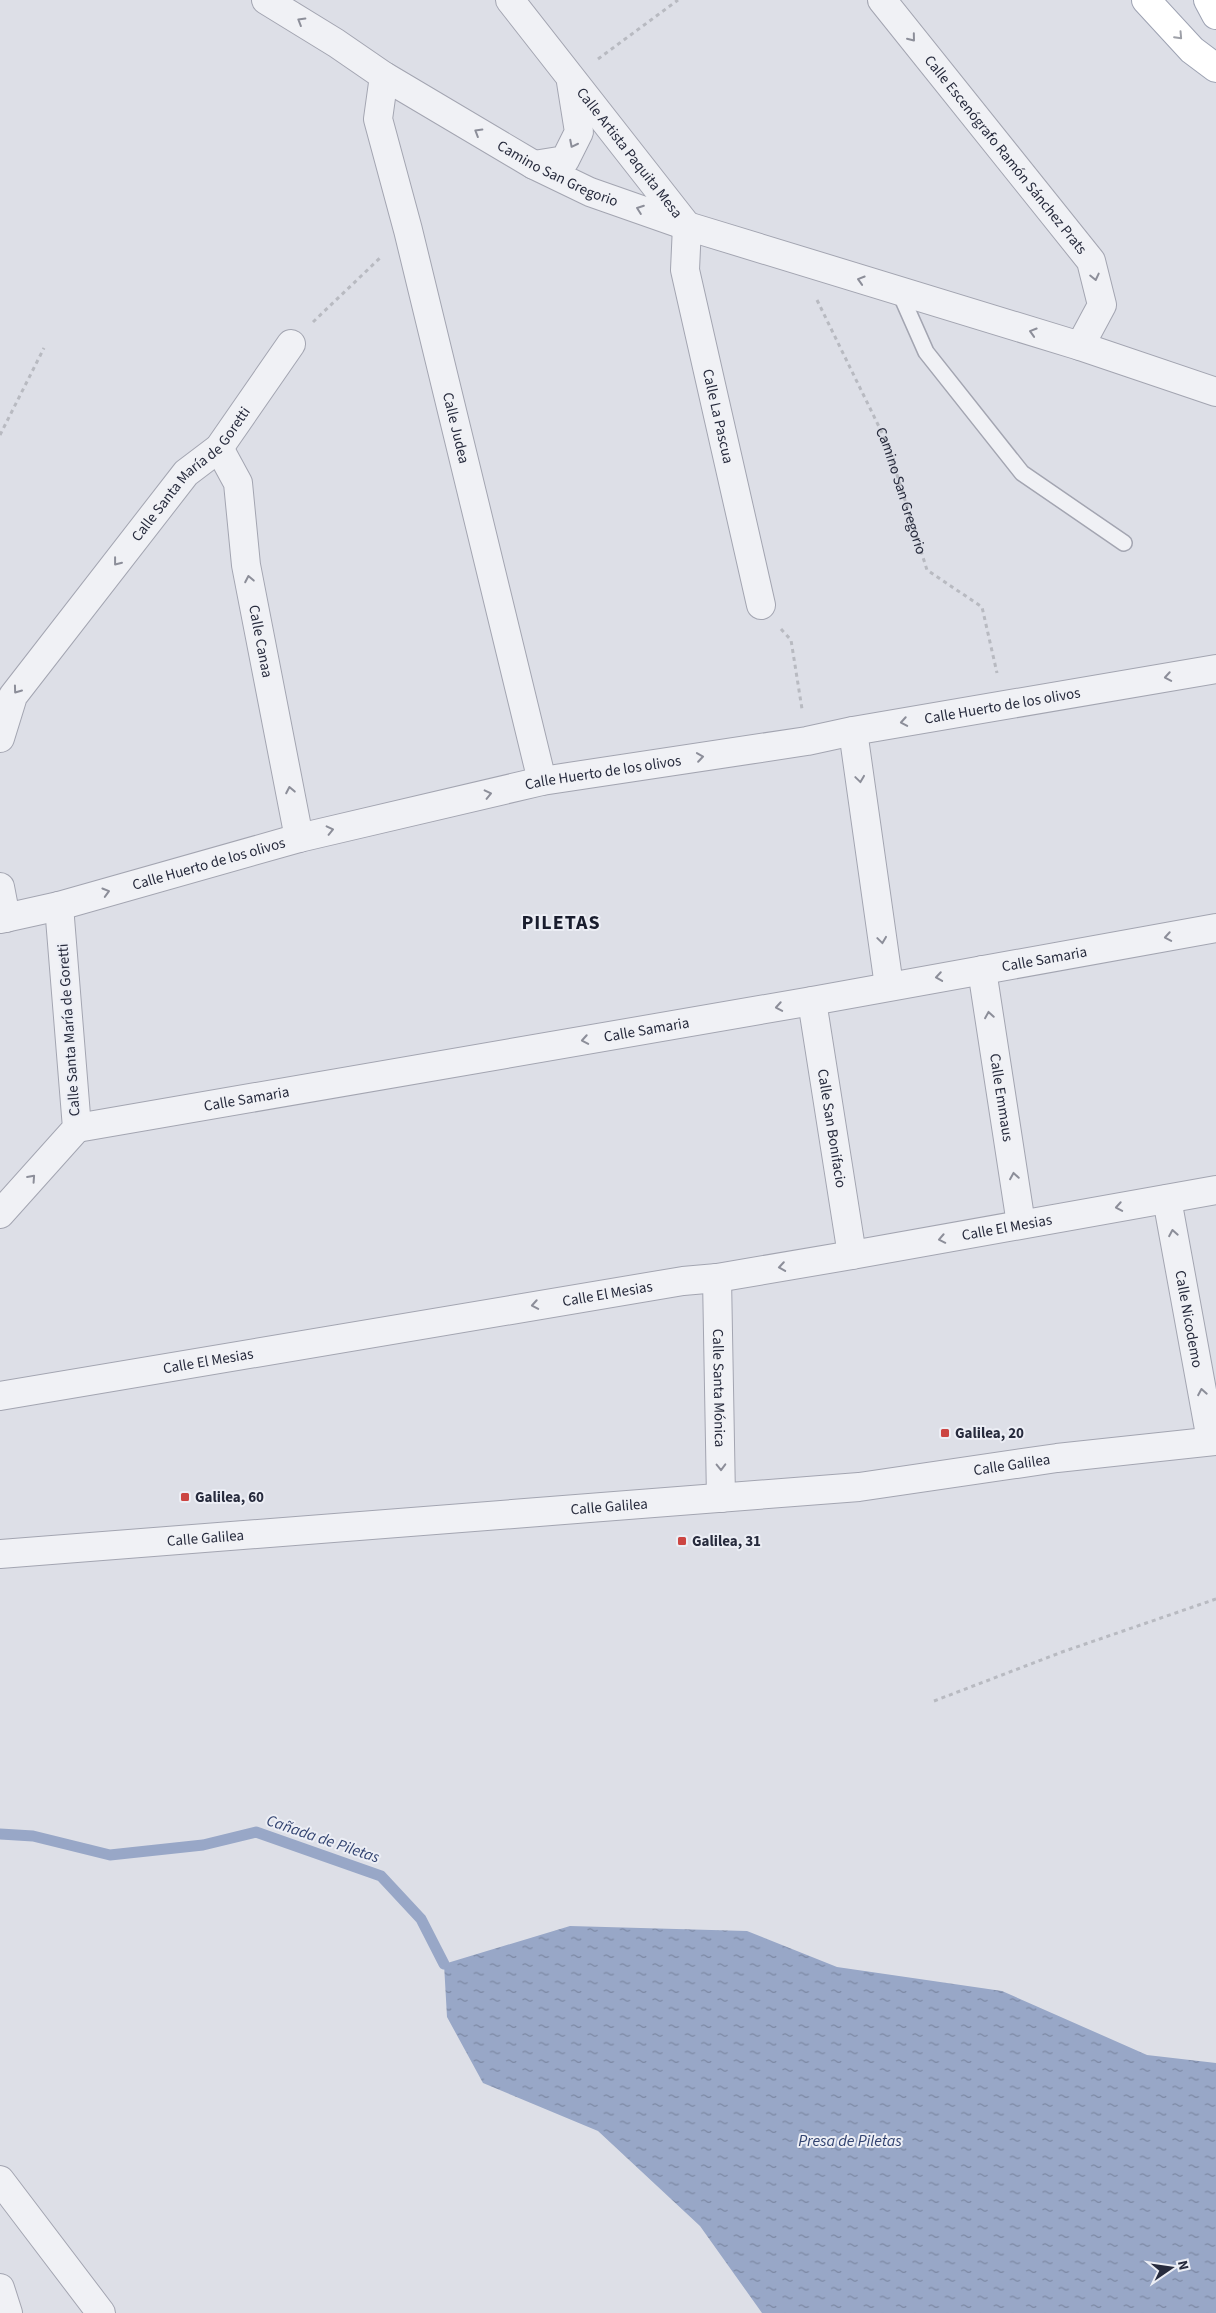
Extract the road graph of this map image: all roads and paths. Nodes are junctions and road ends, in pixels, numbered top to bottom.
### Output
1 (266, 0) edge
2 (510, 0) edge
3 (678, 0) edge
4 (882, 0) edge
5 (1146, 0) edge
6 (1208, 0) edge
7 (1216, 15) edge
8 (1216, 68) edge
9 (384, 76) junction
10 (570, 80) junction
11 (534, 165) junction
12 (687, 226) junction
13 (408, 230) junction
14 (798, 261) junction
15 (899, 291) junction
16 (291, 344) joint
17 (1080, 346) junction
18 (44, 348) dead end
19 (1216, 392) edge
20 (0, 435) edge
21 (219, 448) junction
22 (1124, 543) dead end
23 (761, 605) joint
24 (1216, 669) edge
25 (1005, 705) junction
26 (853, 731) junction
27 (0, 738) edge
28 (807, 741) junction
29 (542, 781) junction
30 (299, 838) junction
31 (0, 887) edge
32 (59, 906) junction
33 (3, 918) edge
34 (1216, 928) edge
35 (982, 970) junction
36 (889, 986) junction
37 (812, 1001) junction
38 (77, 1128) junction
39 (1216, 1190) edge
40 (1167, 1199) junction
41 (0, 1214) edge
42 (1021, 1224) junction
43 (852, 1255) junction
44 (717, 1278) junction
45 (0, 1396) edge
46 (1214, 1438) edge
47 (721, 1498) junction
48 (0, 1554) edge
49 (1216, 1600) edge
50 (934, 1701) dead end
51 (0, 2180) edge
52 (0, 2288) edge
53 (8, 2313) edge
54 (101, 2313) edge

9 -> 1 street, Camino San Gregorio
2 - 10 street, Calle Artista Paquita Mesa
3 - 10 path
4 -> 17 street, Calle Escenógrafo Ramón Sánchez Prats
5 -> 8 main road
6 - 7 main road
11 -> 9 street, Camino San Gregorio
9 - 13 street, Calle Judea
10 -> 11 street, Calle Artista Paquita Mesa
10 - 12 street, Calle Artista Paquita Mesa
12 -> 11 street, Camino San Gregorio
12 - 14 street, Camino San Gregorio
12 - 23 street, Calle La Pascua
13 - 16 path
13 - 29 street, Calle Judea
15 -> 14 street, Camino San Gregorio
14 - 25 path, Camino San Gregorio
17 -> 15 street, Camino San Gregorio
15 - 22 lane
16 - 21 street, Calle Santa María de Goretti
17 - 19 street, Camino San Gregorio
18 - 20 path
21 -> 27 street, Calle Santa María de Goretti
30 -> 21 street, Calle Canaa
23 - 28 path
24 -> 25 street, Calle Huerto de los olivos
25 -> 26 street, Calle Huerto de los olivos
26 - 28 street, Calle Huerto de los olivos
26 -> 36 street
29 -> 28 street, Calle Huerto de los olivos
30 -> 29 street, Calle Huerto de los olivos
32 -> 30 street, Calle Huerto de los olivos
31 - 33 street
32 - 33 street, Calle Huerto de los olivos
32 - 38 street, Calle Santa María de Goretti
34 -> 35 street, Calle Samaria
35 -> 36 street, Calle Samaria
42 -> 35 street, Calle Emmaus
36 - 37 street, Calle Samaria
37 -> 38 street, Calle Samaria
37 - 43 street, Calle San Bonifacio
41 -> 38 street, Calle Santa María de Goretti
39 - 40 street, Calle El Mesias
40 -> 42 street, Calle El Mesias
46 -> 40 street, Calle Nicodemo
42 -> 43 street, Calle El Mesias
43 -> 44 street, Calle El Mesias
44 -> 45 street, Calle El Mesias
44 -> 47 street, Calle Santa Mónica
46 - 47 street, Calle Galilea
47 - 48 street, Calle Galilea
49 - 50 path
51 - 54 street
52 - 53 street

